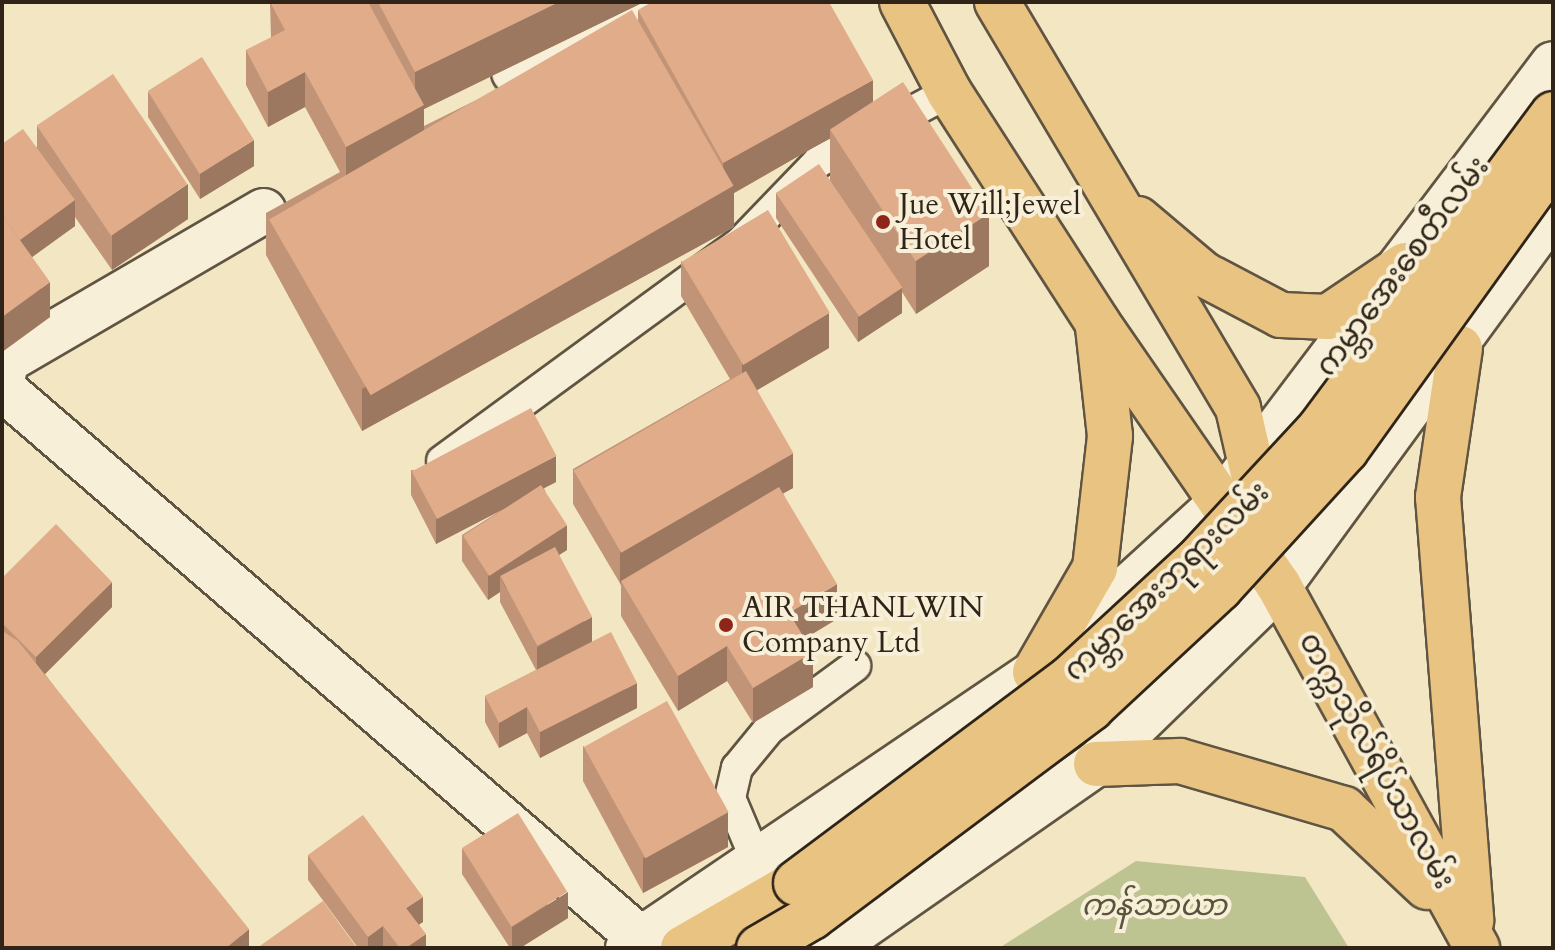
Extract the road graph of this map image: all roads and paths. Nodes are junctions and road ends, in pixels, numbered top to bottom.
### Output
1 (650, 2) edge
2 (902, 2) edge
3 (997, 2) edge
4 (1553, 64) edge
5 (514, 72) edge
6 (949, 92) junction
7 (1553, 114) edge
8 (1553, 162) edge
9 (1111, 196) junction
10 (264, 211) edge
11 (1553, 212) edge
12 (1405, 265) junction
13 (1097, 322) junction
14 (1460, 348) junction
15 (2, 385) edge
16 (431, 469) edge
17 (1253, 469) junction
18 (1221, 503) junction
19 (1279, 586) junction
20 (855, 666) dead end
21 (1035, 672) junction
22 (1096, 764) junction
23 (757, 862) junction
24 (1474, 942) edge
25 (651, 945) edge
26 (759, 948) edge
27 (832, 948) edge

1 - 5 main road
2 - 6 main road
3 - 9 main road
4 - 12 main road, ကမ္ဘာအေးစေတီလမ်း
6 - 13 main road
6 - 16 lane
7 - 25 main road, ကမ္ဘာအေးဘုရားလမ်း, bridge
8 - 26 main road, ကမ္ဘာအေးဘုရားလမ်း, bridge
9 - 12 main road
9 - 17 main road
10 - 15 main road
11 - 14 main road
12 - 17 main road, ကမ္ဘာအေးစေတီလမ်း
13 - 18 main road
13 - 21 main road
14 - 19 main road
14 - 24 main road
15 - 25 main road
17 - 18 main road, ကမ္ဘာအေးဘုရားလမ်း
17 - 19 main road
18 - 19 main road
18 - 21 main road
19 - 22 main road
19 - 24 main road, တက္ကသိုလ်ရိပ်သာလမ်း
20 - 23 lane
21 - 23 main road, ကမ္ဘာအေးဘုရားလမ်း
22 - 24 main road
22 - 27 main road
23 - 25 main road, ကမ္ဘာအေးဘုရားလမ်း

